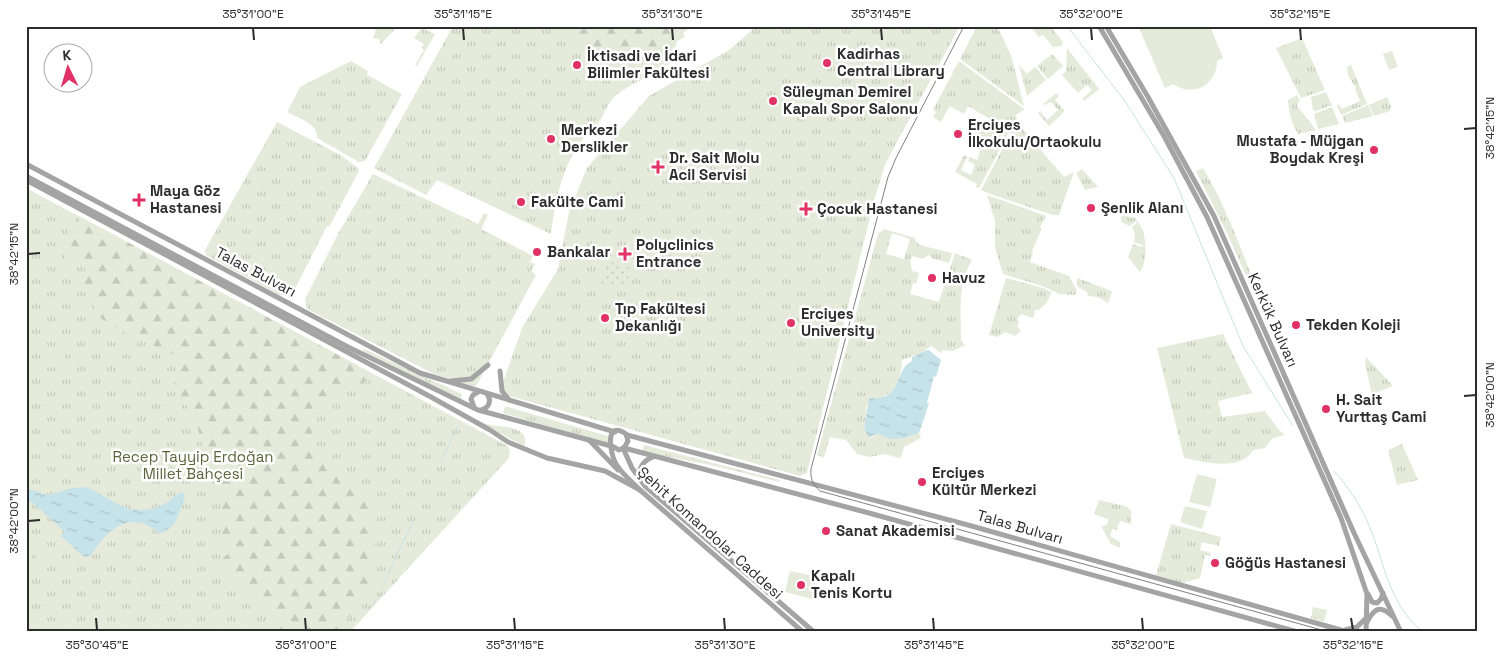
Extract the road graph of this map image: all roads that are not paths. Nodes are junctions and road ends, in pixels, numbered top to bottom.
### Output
1 (1099, 26) edge
2 (1106, 26) edge
3 (26, 164) edge
4 (26, 176) edge
5 (26, 180) edge
6 (488, 365) dead end
7 (500, 371) dead end
8 (443, 380) junction
9 (478, 392) junction
10 (487, 393) junction
11 (509, 400) junction
12 (478, 409) junction
13 (614, 432) junction
14 (627, 435) junction
15 (589, 440) junction
16 (612, 446) junction
17 (624, 448) junction
18 (654, 457) junction
19 (630, 480) junction
20 (640, 480) junction
21 (640, 490) junction
22 (1383, 593) junction
23 (1368, 594) junction
24 (1367, 620) junction
25 (1396, 622) junction
26 (1345, 631) edge
27 (803, 632) edge
28 (814, 632) edge
29 (1298, 632) edge
30 (1366, 632) edge
31 (1401, 632) edge
32 (1405, 632) edge

1 - 23 main road, Kerkük Bulvarı
2 - 22 main road, Kerkük Bulvarı
3 - 8 main road, Talas Bulvarı
4 - 12 main road, Talas Bulvarı
5 - 21 main road
6 - 8 main road
7 - 11 main road
8 - 9 main road, Talas Bulvarı
9 - 10 main road
9 - 12 main road
10 - 11 main road
10 - 12 main road
11 - 13 main road
12 - 15 main road, Talas Bulvarı
13 - 14 main road
13 - 16 main road
14 - 17 main road
14 - 26 main road, Talas Bulvarı
15 - 16 main road, Talas Bulvarı
15 - 19 main road
16 - 17 main road
16 - 19 main road, Şehit Komandolar Caddesi
17 - 18 main road, Talas Bulvarı
17 - 20 main road, Şehit Komandolar Caddesi
18 - 20 main road
18 - 29 main road, Talas Bulvarı
19 - 21 main road, Şehit Komandolar Caddesi
20 - 28 main road, Şehit Komandolar Caddesi
21 - 27 main road, Şehit Komandolar Caddesi
22 - 23 main road
22 - 25 main road, Kerkük Bulvarı
23 - 24 main road, Kerkük Bulvarı
24 - 25 main road
24 - 26 main road
24 - 30 main road, Kerkük Bulvarı
25 - 31 main road, Kerkük Bulvarı
25 - 32 main road

